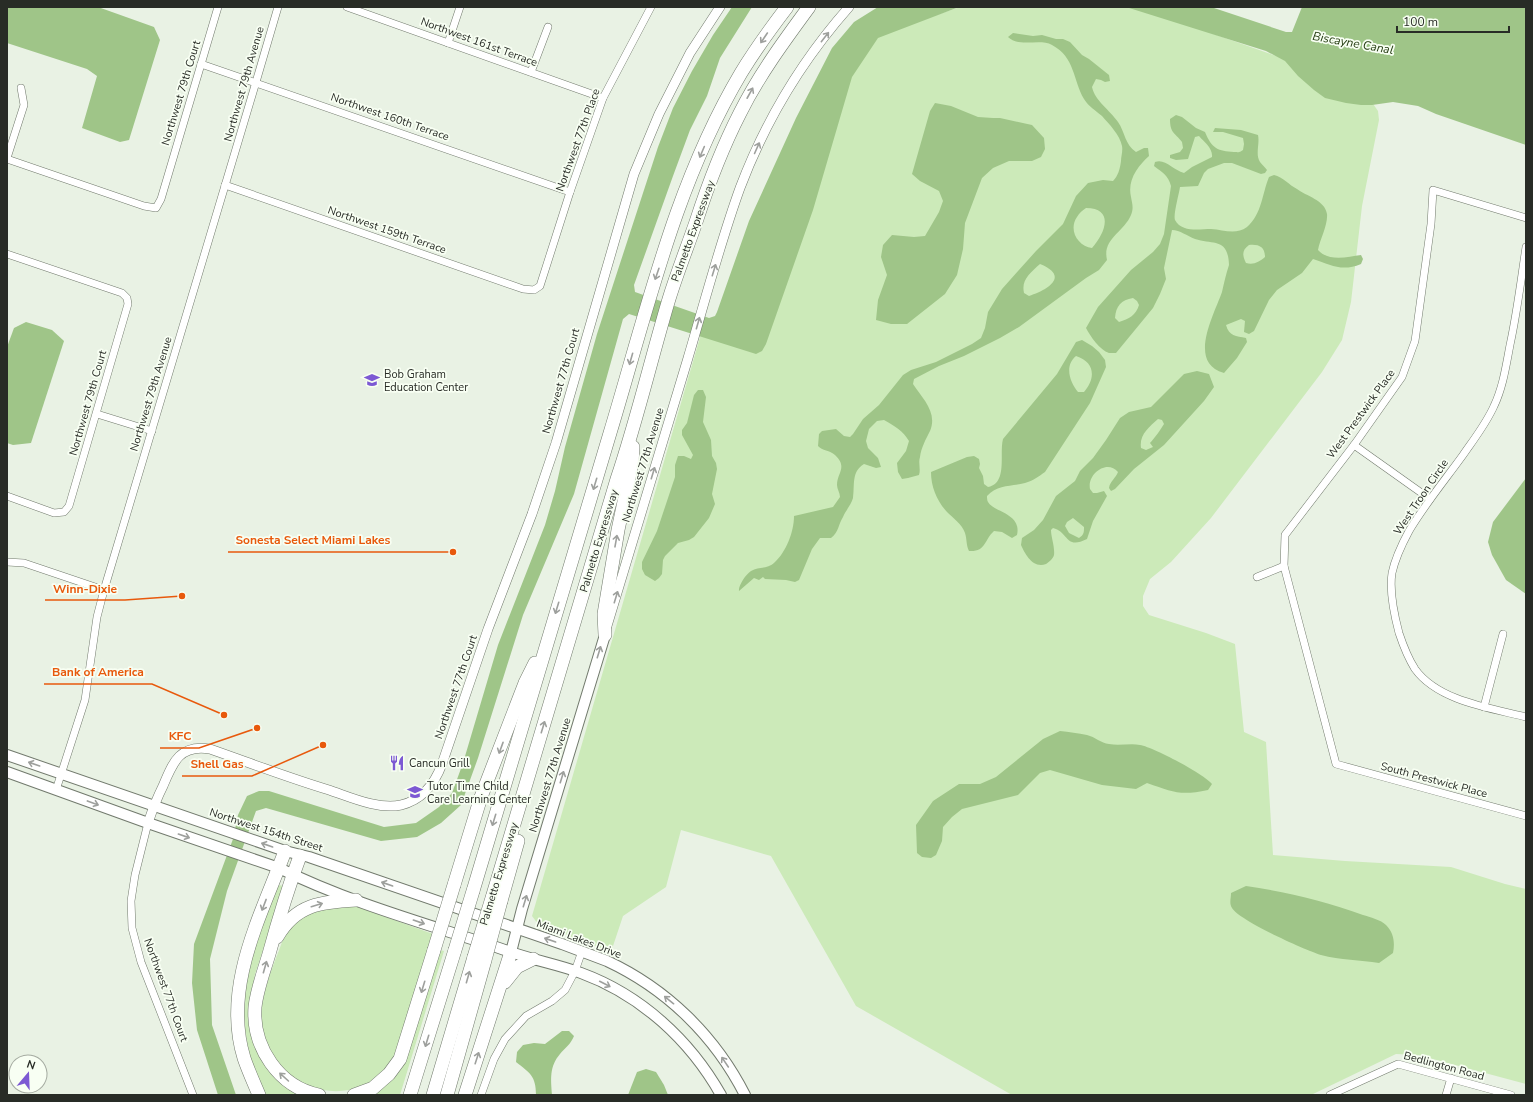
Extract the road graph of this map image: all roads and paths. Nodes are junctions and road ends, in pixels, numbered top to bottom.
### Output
1 (218, 7) edge
2 (278, 7) edge
3 (347, 7) edge
4 (460, 7) edge
5 (651, 7) edge
6 (720, 7) edge
7 (787, 7) edge
8 (809, 7) edge
9 (849, 7) edge
10 (365, 10) edge
11 (548, 27) dead end
12 (448, 43) junction
13 (201, 64) junction
14 (531, 72) junction
15 (256, 82) junction
16 (21, 88) dead end
17 (603, 98) junction
18 (7, 159) edge
19 (225, 185) junction
20 (570, 192) junction
21 (1526, 218) edge
22 (1526, 247) edge
23 (7, 254) edge
24 (540, 286) joint
25 (97, 414) junction
26 (633, 430) junction
27 (152, 431) junction
28 (1354, 445) junction
29 (7, 496) edge
30 (1430, 499) junction
31 (7, 562) edge
32 (1284, 566) junction
33 (1257, 577) dead end
34 (104, 590) junction
35 (605, 634) junction
36 (1503, 634) dead end
37 (549, 635) junction
38 (1484, 707) junction
39 (1526, 717) edge
40 (7, 755) edge
41 (1336, 764) joint
42 (7, 772) edge
43 (62, 774) junction
44 (56, 790) junction
45 (154, 806) junction
46 (1526, 816) edge
47 (148, 824) junction
48 (285, 851) junction
49 (300, 856) junction
50 (279, 868) junction
51 (293, 875) junction
52 (356, 900) junction
53 (517, 929) junction
54 (270, 949) junction
55 (582, 951) junction
56 (511, 952) junction
57 (480, 959) junction
58 (533, 959) junction
59 (575, 971) junction
60 (501, 986) junction
61 (1451, 1078) junction
62 (193, 1095) edge
63 (259, 1095) edge
64 (318, 1095) edge
65 (354, 1095) edge
66 (410, 1095) edge
67 (434, 1095) edge
68 (447, 1095) edge
69 (465, 1095) edge
70 (481, 1095) edge
71 (721, 1095) edge
72 (745, 1095) edge
73 (1330, 1095) edge
74 (1446, 1095) edge
75 (1511, 1095) edge

1 - 13 street, Northwest 79th Court
2 - 15 street, Northwest 79th Avenue
3 - 10 street, Northwest 161st Terrace
4 - 12 street
5 - 17 street, Northwest 77th Place
6 - 45 street, Northwest 77th Court
7 -> 37 highway, Palmetto Expressway
26 -> 8 highway, Palmetto Expressway
35 -> 9 street, Northwest 77th Avenue
10 - 12 street, Northwest 161st Terrace
11 - 14 street
12 - 14 street, Northwest 161st Terrace
13 - 15 street, Northwest 160th Terrace
13 - 18 street, Northwest 79th Court
14 - 17 street, Northwest 161st Terrace
15 - 19 street, Northwest 79th Avenue
15 - 20 street, Northwest 160th Terrace
16 - 18 street
17 - 20 street, Northwest 77th Place
19 - 24 street, Northwest 159th Terrace
19 - 27 street, Northwest 79th Avenue
20 - 24 street, Northwest 77th Place
21 - 28 street, West Prestwick Place
22 - 30 street, West Troon Circle
23 - 25 street, Northwest 79th Court
25 - 27 street
25 - 29 street, Northwest 79th Court
35 -> 26 highway
57 -> 26 highway, Palmetto Expressway, bridge
27 - 34 street, Northwest 79th Avenue
28 - 30 street
28 - 32 street, West Prestwick Place
30 - 38 street, West Troon Circle
31 - 34 street
32 - 33 street
32 - 41 street, West Prestwick Place
34 - 43 street, Northwest 79th Avenue
53 -> 35 main road, Northwest 77th Avenue
36 - 38 street
37 -> 65 highway, bridge
37 -> 66 highway, Palmetto Expressway, bridge
38 - 39 street, West Troon Circle
43 -> 40 main road, Northwest 154th Street
41 - 46 street, South Prestwick Place
42 - 44 main road
43 - 44 street, Northwest 79th Avenue
43 - 45 main road, Northwest 154th Street
44 -> 47 main road
45 - 47 street, Northwest 77th Court
48 -> 45 main road, Northwest 154th Street
47 -> 50 main road
47 - 62 street, Northwest 77th Court
48 - 49 main road, Northwest 154th Street
48 - 50 highway
49 - 51 highway
53 -> 49 main road, Northwest 154th Street
50 - 51 main road
50 -> 63 highway
51 - 52 main road
51 - 54 highway
54 -> 52 highway
52 -> 56 main road
55 -> 53 main road, Miami Lakes Drive
53 - 56 main road, Northwest 77th Avenue
64 -> 54 highway
55 - 59 street
72 -> 55 main road, Miami Lakes Drive
56 - 58 main road
56 - 60 highway
67 -> 57 highway, Palmetto Expressway
57 - 68 highway
58 - 59 main road
58 - 60 highway
59 - 70 street
59 -> 71 main road
69 -> 60 highway
61 - 73 street, Bedlington Road
61 - 74 street
61 - 75 street, Bedlington Road

